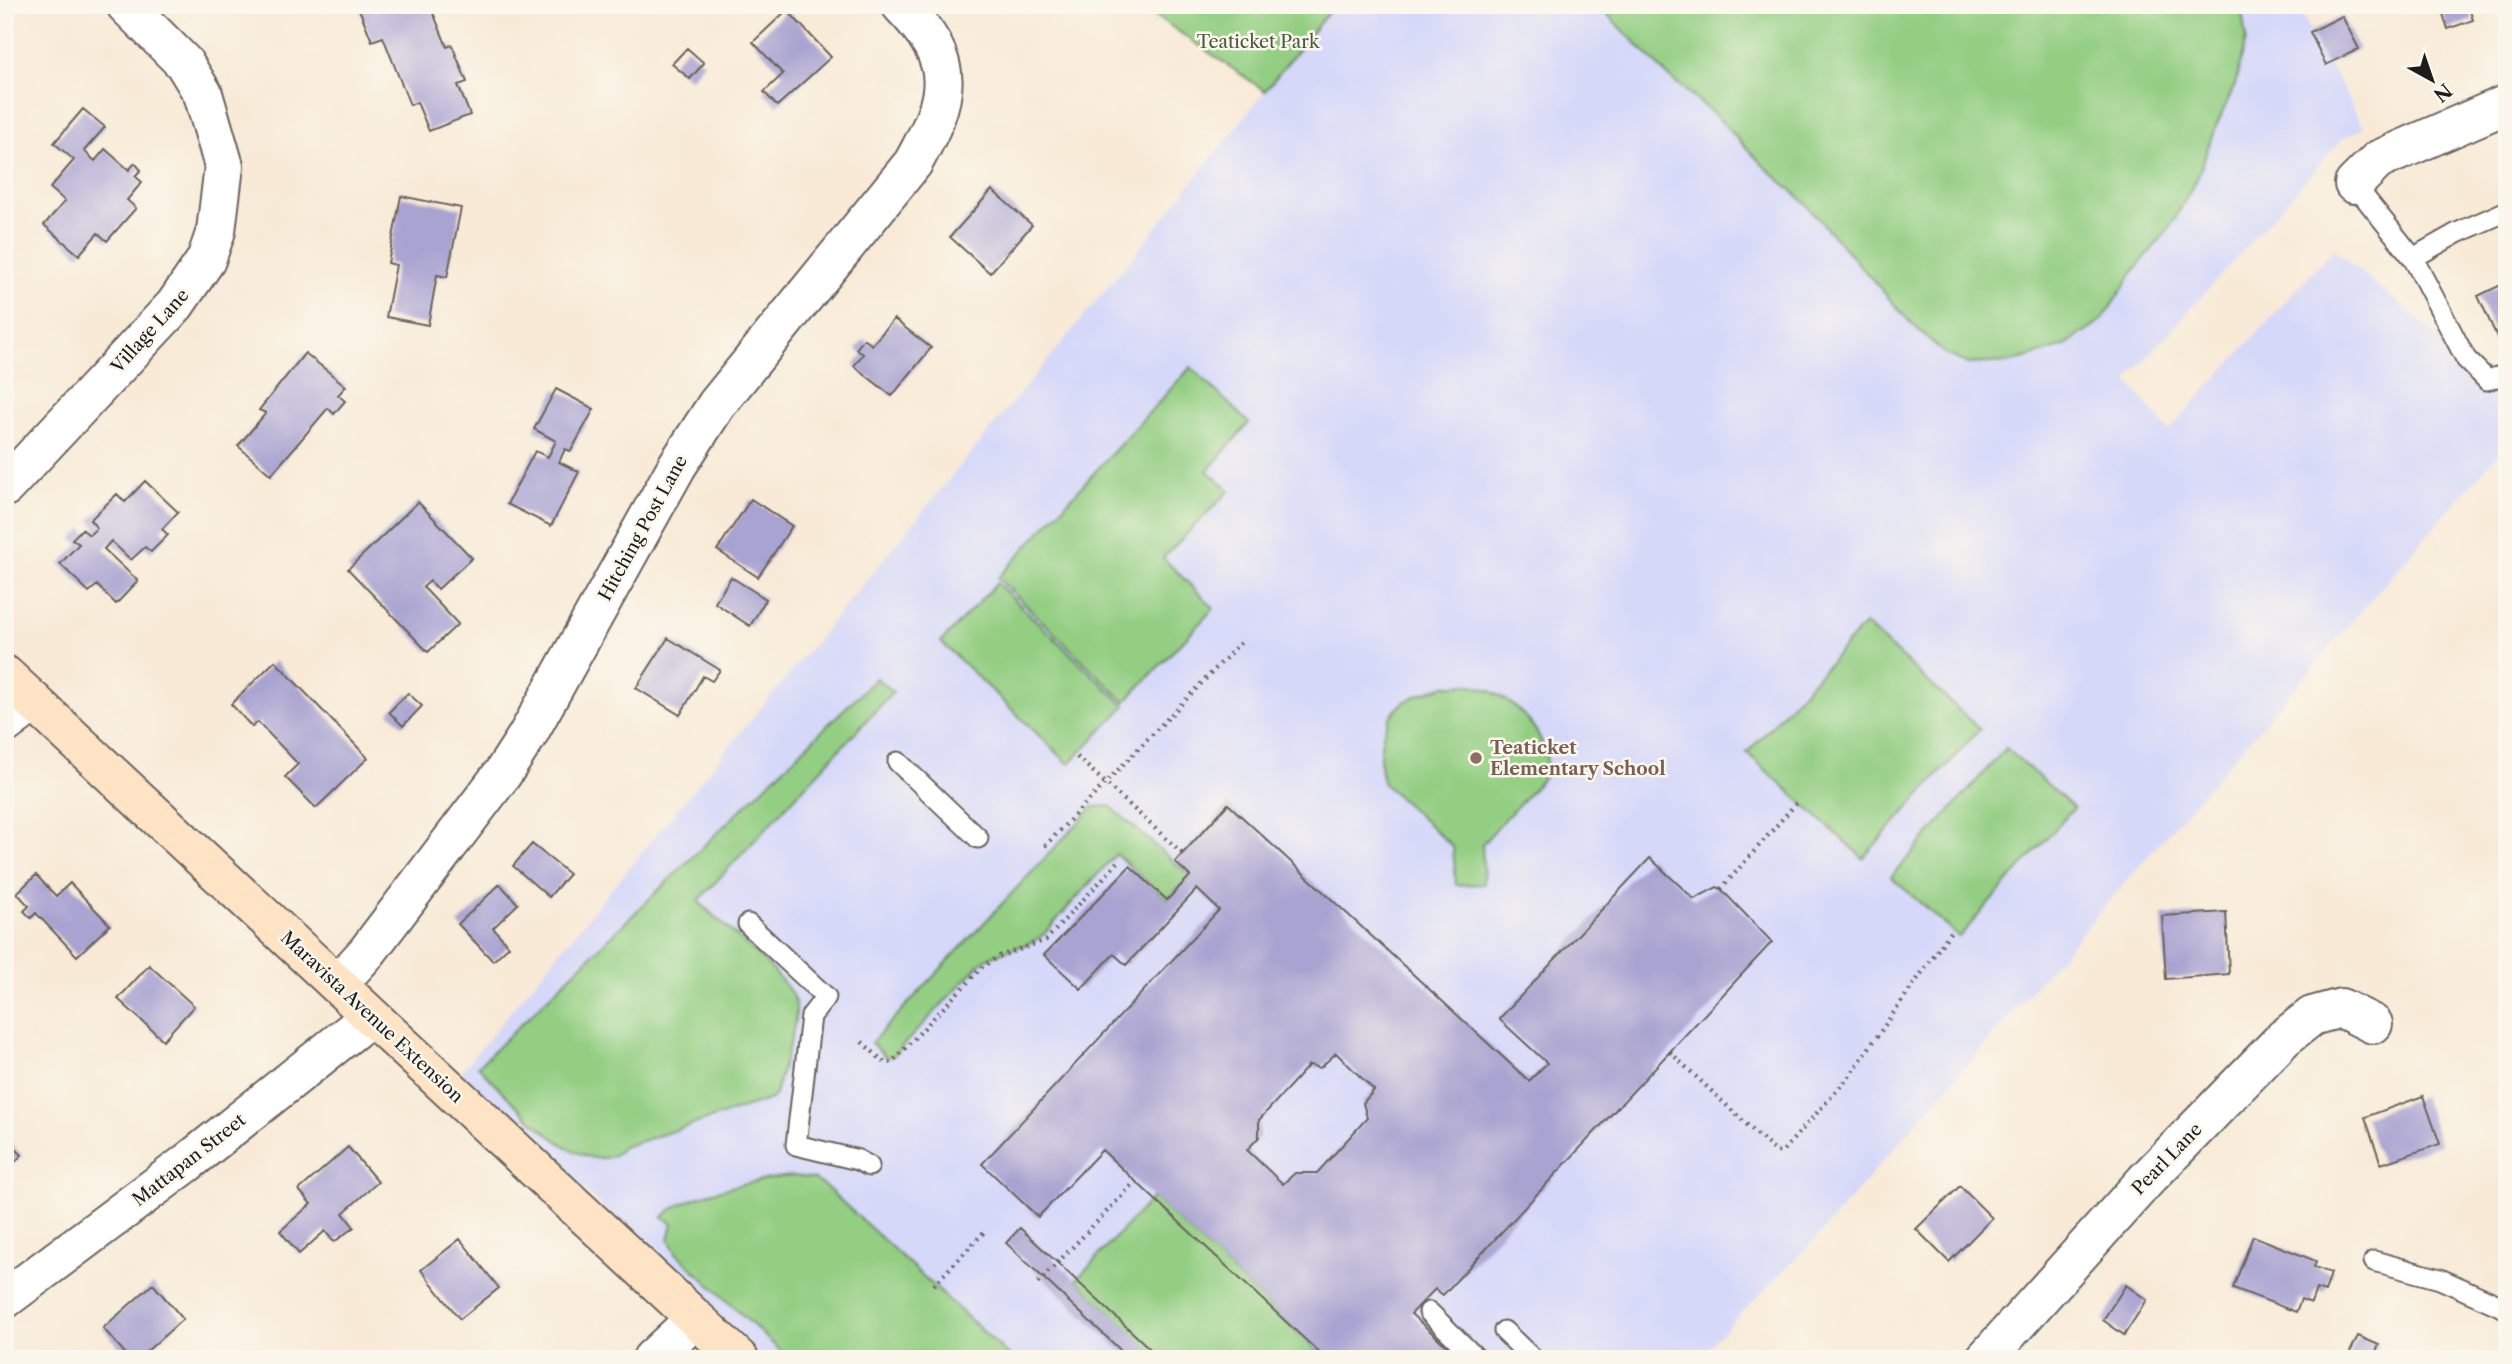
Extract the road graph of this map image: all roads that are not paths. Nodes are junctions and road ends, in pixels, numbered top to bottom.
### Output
1 (126, 5) edge
2 (901, 5) edge
3 (2507, 104) edge
4 (2354, 184) joint
5 (2507, 211) edge
6 (2413, 258) junction
7 (2507, 374) edge
8 (5, 487) edge
9 (5, 675) edge
10 (20, 713) edge
11 (898, 762) dead end
12 (978, 838) dead end
13 (748, 924) dead end
14 (338, 984) junction
15 (370, 1017) junction
16 (2373, 1024) dead end
17 (869, 1166) dead end
18 (2374, 1261) dead end
19 (5, 1299) edge
20 (2507, 1309) edge
21 (1429, 1312) dead end
22 (695, 1319) junction
23 (1504, 1331) dead end
24 (652, 1359) edge
25 (739, 1359) edge
26 (1477, 1359) edge
27 (1533, 1359) edge
28 (1985, 1359) edge

1 - 8 street, Village Lane
2 - 14 street, Hitching Post Lane
3 - 4 street
4 - 6 lane
5 - 6 lane
6 - 7 lane
9 - 10 main road, Maravista Avenue Extension
10 - 14 main road, Maravista Avenue Extension
11 - 12 lane
13 - 17 lane
14 - 15 main road, Maravista Avenue Extension
15 - 19 street, Mattapan Street
15 - 22 main road, Maravista Avenue Extension
16 - 28 street, Pearl Lane
18 - 20 lane
21 - 26 lane
22 - 24 street
22 - 25 main road, Maravista Avenue Extension
23 - 27 lane

